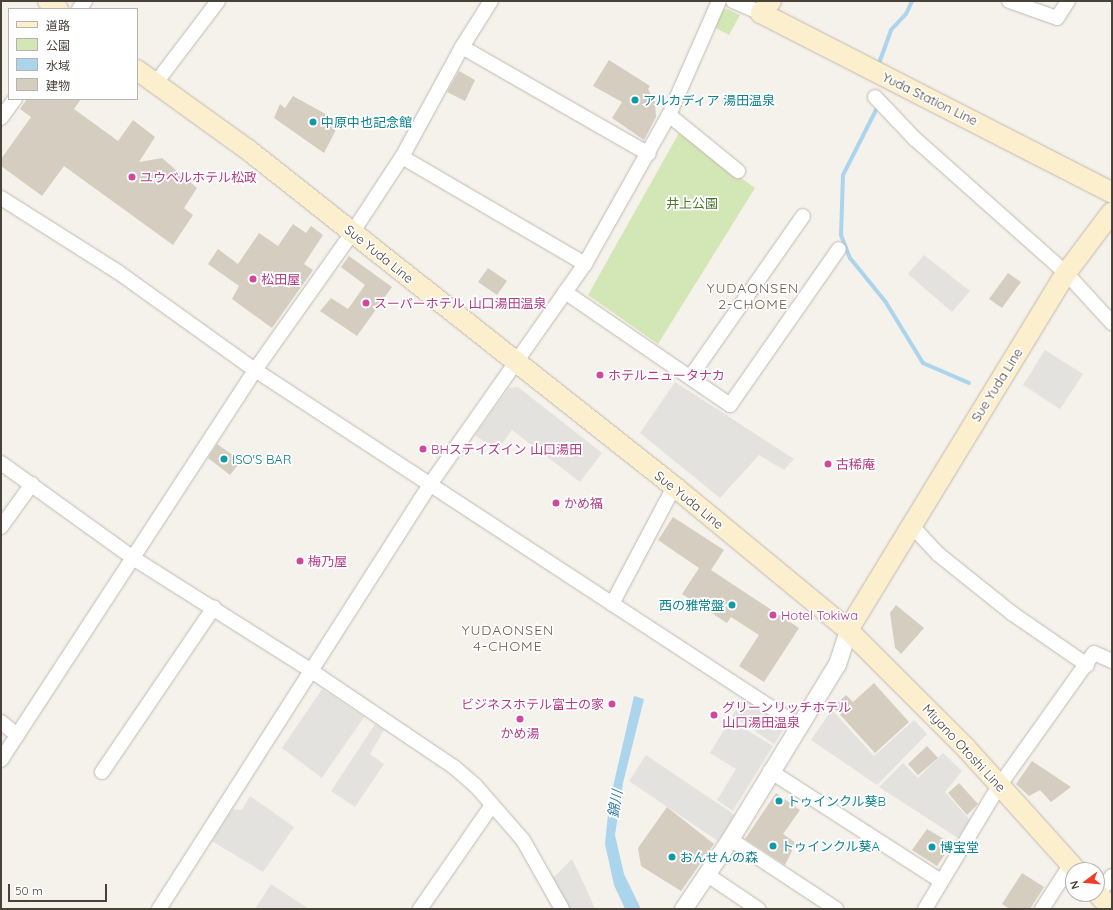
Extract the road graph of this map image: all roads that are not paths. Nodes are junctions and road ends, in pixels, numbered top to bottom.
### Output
1 (48, 1) edge
2 (218, 1) edge
3 (491, 1) edge
4 (719, 1) edge
5 (733, 1) edge
6 (1009, 1) edge
7 (1068, 1) edge
8 (766, 7) edge
9 (57, 8) edge
10 (462, 47) junction
11 (138, 71) edge
12 (156, 84) junction
13 (875, 97) dead end
14 (14, 100) edge
15 (669, 115) junction
16 (1, 118) edge
17 (649, 154) junction
18 (402, 157) junction
19 (738, 171) dead end
20 (1112, 193) edge
21 (1, 198) edge
22 (1112, 212) edge
23 (803, 216) dead end
24 (352, 233) junction
25 (839, 249) dead end
26 (585, 264) junction
27 (1066, 273) junction
28 (565, 292) junction
29 (1112, 323) edge
30 (515, 364) junction
31 (255, 370) junction
32 (691, 376) junction
33 (1, 463) edge
34 (32, 484) junction
35 (431, 484) junction
36 (674, 487) junction
37 (911, 525) junction
38 (1, 527) edge
39 (134, 558) junction
40 (612, 604) junction
41 (214, 608) junction
42 (848, 630) junction
43 (1112, 661) edge
44 (1086, 665) junction
45 (310, 670) junction
46 (1, 722) edge
47 (799, 726) junction
48 (17, 735) junction
49 (1, 760) edge
50 (770, 771) junction
51 (102, 772) dead end
52 (999, 786) junction
53 (492, 805) junction
54 (730, 839) junction
55 (1069, 862) edge
56 (706, 874) junction
57 (1112, 876) edge
58 (1065, 879) edge
59 (940, 881) junction
60 (1105, 885) edge
61 (1105, 902) edge
62 (159, 909) edge
63 (420, 909) edge
64 (562, 909) edge
65 (682, 909) edge
66 (758, 909) edge
67 (836, 909) edge
68 (925, 909) edge
69 (1042, 909) edge
70 (1112, 909) edge

1 - 9 main road
2 - 12 street
3 - 10 street
4 - 15 street
5 - 8 street
6 - 7 street
8 - 20 main road, Yuda Station Line
10 - 17 street
10 - 18 street
11 - 12 main road, Sue Yuda Line
12 - 24 main road, Sue Yuda Line
13 - 27 street
14 - 16 street
15 - 17 street
15 - 19 street
17 - 26 street
18 - 24 street
18 - 26 street
21 - 31 street
22 - 27 main road, Sue Yuda Line
23 - 32 street
24 - 30 main road, Sue Yuda Line
24 - 31 street
25 - 32 street
26 - 28 street
27 - 29 street
27 - 37 main road, Sue Yuda Line
28 - 30 street
28 - 32 street
30 - 35 street
30 - 36 main road, Sue Yuda Line
31 - 35 street
31 - 39 street
33 - 34 street
34 - 38 street
34 - 39 street
35 - 40 street
35 - 45 street
36 - 40 street
36 - 42 main road, Sue Yuda Line
37 - 42 main road, Sue Yuda Line
37 - 44 street
39 - 41 street
39 - 48 street
40 - 47 street
41 - 45 street
41 - 51 street
42 - 47 street
42 - 52 main road, Miyano Otoshi Line
43 - 44 street
44 - 52 street
45 - 53 street
45 - 62 street
46 - 48 street
47 - 50 street
48 - 49 street
50 - 54 street
50 - 59 street
52 - 55 main road, Miyano Otoshi Line
52 - 59 street
53 - 63 street
53 - 64 street
54 - 56 street
54 - 67 street
56 - 65 street
56 - 66 street
57 - 60 street
58 - 69 street
59 - 68 street
61 - 70 main road

